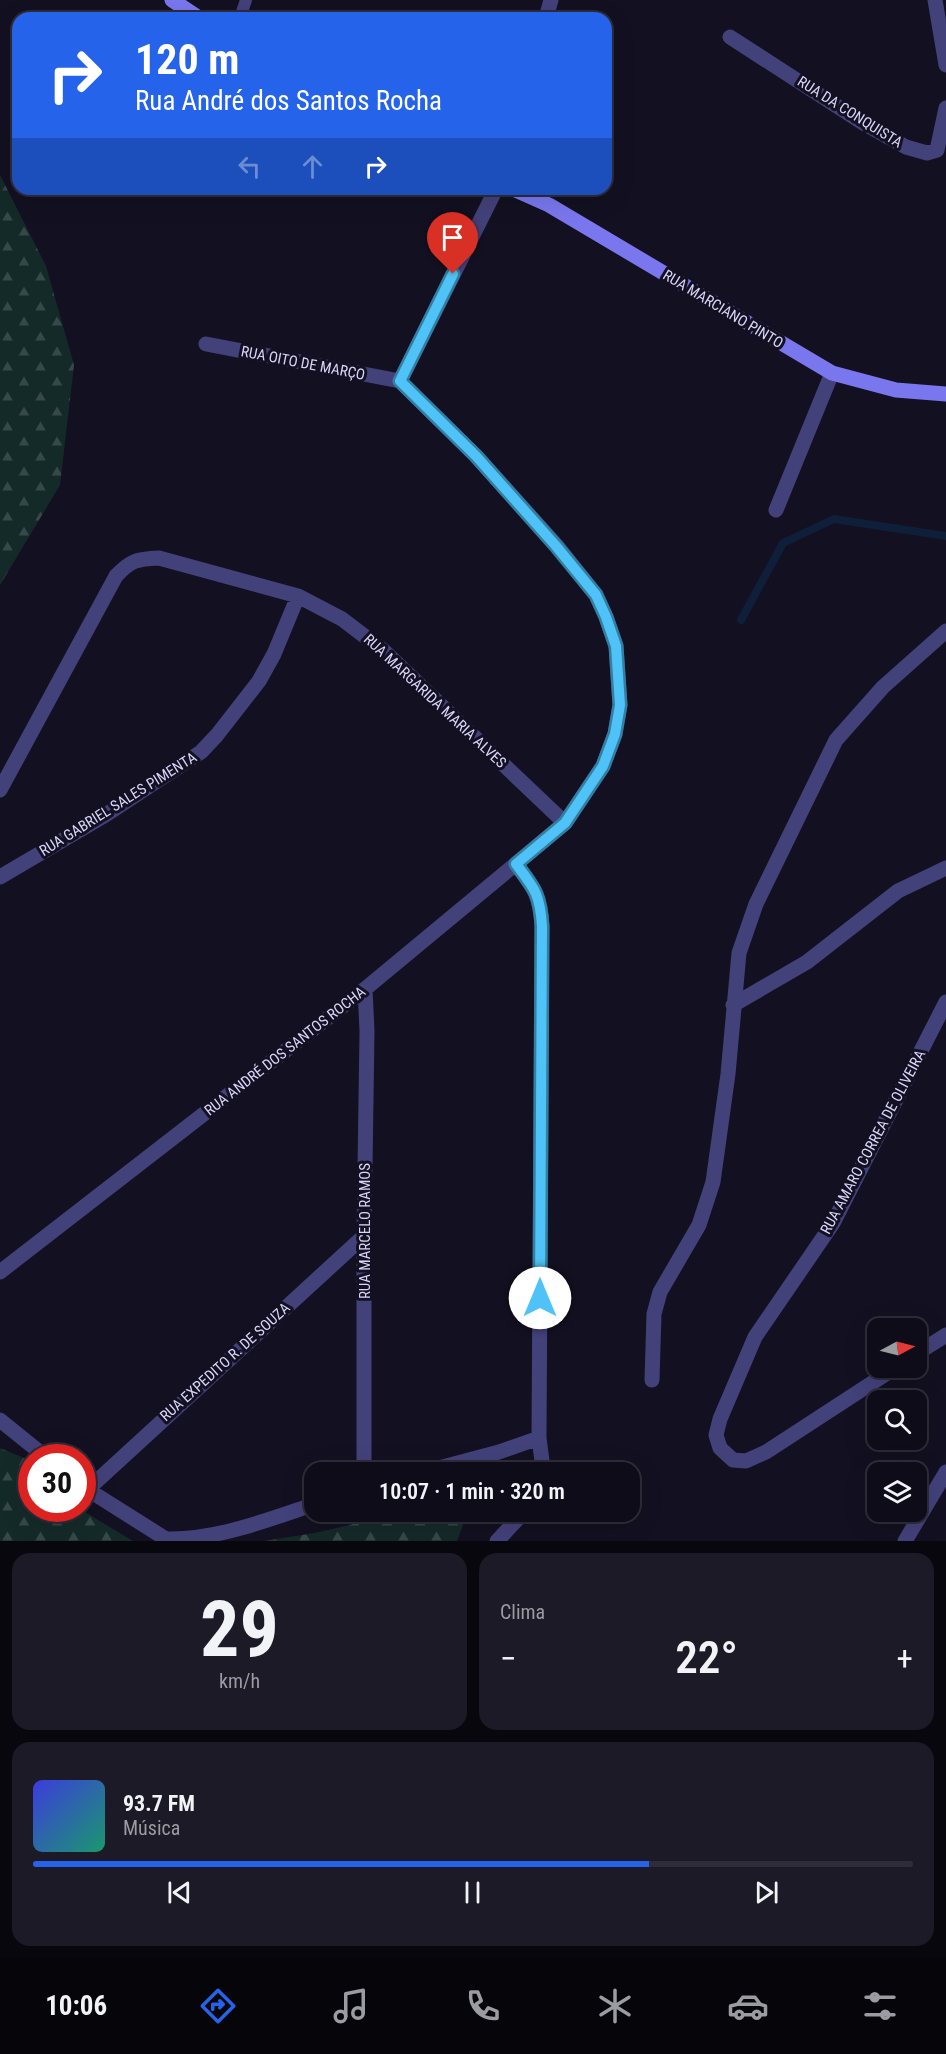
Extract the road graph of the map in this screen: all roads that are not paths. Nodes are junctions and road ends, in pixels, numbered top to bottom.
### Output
1 (172, 0) edge
2 (935, 0) edge
3 (190, 12) edge
4 (730, 37) dead end
5 (946, 66) edge
6 (946, 108) edge
7 (941, 151) edge
8 (493, 195) edge
9 (526, 195) edge
10 (206, 345) dead end
11 (832, 373) junction
12 (400, 381) junction
13 (946, 394) edge
14 (776, 510) dead end
15 (298, 596) junction
16 (946, 631) edge
17 (0, 790) edge
18 (565, 823) junction
19 (516, 864) junction
20 (946, 868) edge
21 (0, 877) edge
22 (365, 989) junction
23 (946, 1002) edge
24 (733, 1005) junction
25 (364, 1236) junction
26 (0, 1272) edge
27 (946, 1335) edge
28 (927, 1347) edge
29 (880, 1378) edge
30 (652, 1380) dead end
31 (0, 1420) edge
32 (539, 1438) junction
33 (30, 1444) edge
34 (364, 1462) edge
35 (461, 1462) edge
36 (542, 1462) edge
37 (946, 1472) edge
38 (96, 1478) edge
39 (96, 1495) edge
40 (304, 1508) edge
41 (515, 1522) edge
42 (497, 1541) edge
43 (905, 1541) edge

1 - 3 street
2 - 5 street
4 - 7 street, RUA DA CONQUISTA
6 - 7 street, RUA DA CONQUISTA
8 - 12 street
9 - 11 street, RUA MARCIANO PINTO
10 - 12 street, RUA OITO DE MARÇO
11 - 13 street, RUA MARCIANO PINTO
11 - 14 street
12 - 18 street, RUA ANDRÉ DOS SANTOS ROCHA
15 - 17 street, RUA MARGARIDA MARIA ALVES
15 - 18 street, RUA MARGARIDA MARIA ALVES
15 - 21 street, RUA GABRIEL SALES PIMENTA
16 - 24 street
18 - 19 street, RUA ANDRÉ DOS SANTOS ROCHA
19 - 22 street, RUA ANDRÉ DOS SANTOS ROCHA
19 - 32 street
20 - 24 street
22 - 25 street, RUA MARCELO RAMOS
22 - 26 street, RUA ANDRÉ DOS SANTOS ROCHA
23 - 29 street, RUA AMARO CORREA DE OLIVEIRA
24 - 30 street
25 - 34 street, RUA MARCELO RAMOS
25 - 38 street, RUA EXPEDITO R. DE SOUZA
27 - 28 street
31 - 33 street
32 - 35 street
32 - 36 street
37 - 43 street
39 - 40 street
41 - 42 street

